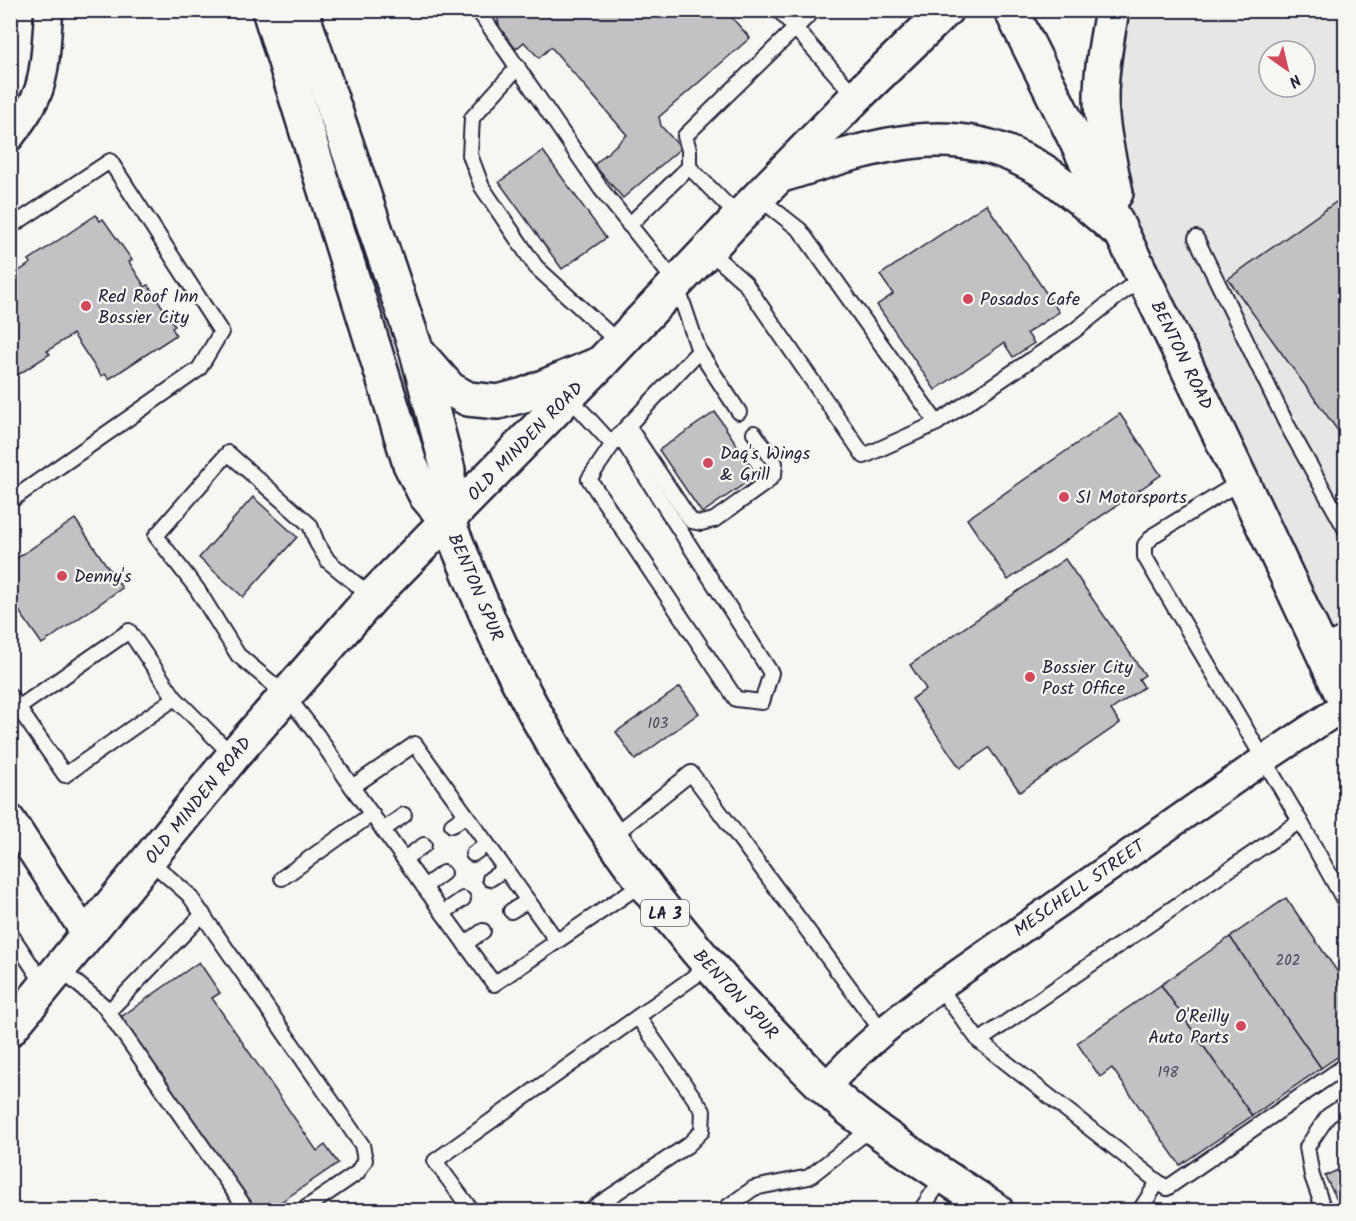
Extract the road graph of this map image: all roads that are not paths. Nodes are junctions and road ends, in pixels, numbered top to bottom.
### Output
1 (50, 10) edge
2 (478, 10) edge
3 (779, 10) edge
4 (814, 10) edge
5 (946, 10) edge
6 (1011, 10) edge
7 (1112, 10) edge
8 (277, 12) edge
9 (796, 29) junction
10 (518, 67) junction
11 (856, 97) junction
12 (10, 137) edge
13 (688, 166) junction
14 (759, 197) junction
15 (629, 225) junction
16 (10, 227) edge
17 (1125, 236) junction
18 (1196, 238) dead end
19 (708, 249) junction
20 (1143, 276) junction
21 (676, 283) junction
22 (699, 351) junction
23 (417, 352) junction
24 (610, 353) junction
25 (568, 396) junction
26 (739, 412) dead end
27 (937, 423) junction
28 (754, 433) dead end
29 (619, 435) junction
30 (1243, 480) junction
31 (10, 501) edge
32 (448, 522) junction
33 (701, 523) junction
34 (1346, 531) edge
35 (689, 545) junction
36 (372, 597) junction
37 (1333, 639) edge
38 (286, 694) junction
39 (175, 698) junction
40 (1346, 704) edge
41 (13, 706) edge
42 (233, 756) junction
43 (1263, 760) junction
44 (352, 787) junction
45 (446, 788) junction
46 (434, 796) dead end
47 (372, 814) junction
48 (404, 815) dead end
49 (466, 815) junction
50 (10, 818) edge
51 (1300, 821) junction
52 (452, 825) dead end
53 (383, 830) junction
54 (610, 837) junction
55 (487, 844) junction
56 (424, 845) dead end
57 (472, 854) dead end
58 (404, 859) junction
59 (149, 860) junction
60 (505, 869) junction
61 (443, 873) dead end
62 (282, 878) dead end
63 (490, 879) dead end
64 (643, 883) junction
65 (424, 887) junction
66 (463, 899) dead end
67 (528, 901) junction
68 (1346, 904) edge
69 (511, 911) dead end
70 (443, 913) junction
71 (203, 914) junction
72 (483, 931) dead end
73 (10, 933) edge
74 (87, 936) junction
75 (557, 941) junction
76 (465, 944) junction
77 (709, 966) junction
78 (52, 977) junction
79 (939, 987) junction
80 (108, 1012) junction
81 (638, 1017) junction
82 (10, 1029) edge
83 (882, 1031) junction
84 (979, 1041) junction
85 (1346, 1065) edge
86 (825, 1088) junction
87 (1346, 1104) edge
88 (873, 1127) junction
89 (944, 1176) junction
90 (1158, 1182) junction
91 (247, 1210) edge
92 (303, 1210) edge
93 (471, 1210) edge
94 (590, 1210) edge
95 (723, 1210) edge
96 (921, 1210) edge
97 (996, 1210) edge
98 (1140, 1210) edge
99 (1324, 1210) edge

1 - 12 street
2 - 10 lane
3 - 9 lane
4 - 9 lane
5 - 11 main road, OLD MINDEN ROAD
6 - 17 main road, BENTON ROAD
7 - 17 main road
8 - 23 main road
8 - 32 main road
9 - 11 lane
9 - 13 lane
10 - 15 lane
10 - 24 lane
11 - 14 main road, OLD MINDEN ROAD
13 - 14 lane
13 - 15 lane
14 - 17 main road
14 - 19 main road, OLD MINDEN ROAD
14 - 27 lane
15 - 21 lane
16 - 31 lane
17 - 20 main road, BENTON ROAD
18 - 34 lane
19 - 21 main road, OLD MINDEN ROAD
19 - 27 lane
20 - 27 lane
20 - 30 main road, BENTON ROAD
21 - 22 lane
21 - 24 main road, OLD MINDEN ROAD
22 - 26 lane
22 - 29 lane
23 - 24 main road
23 - 32 main road
24 - 25 main road, OLD MINDEN ROAD
25 - 29 lane
25 - 32 main road, OLD MINDEN ROAD
28 - 33 lane
29 - 33 lane
29 - 35 lane
29 - 35 lane
30 - 37 main road, BENTON ROAD
30 - 43 lane
32 - 36 main road, OLD MINDEN ROAD
32 - 54 main road, BENTON SPUR / LA 3
33 - 35 lane
36 - 38 main road, OLD MINDEN ROAD
36 - 38 lane
37 - 40 main road, BENTON ROAD
38 - 42 main road, OLD MINDEN ROAD
38 - 44 lane
39 - 41 lane
39 - 41 lane
39 - 42 lane
40 - 43 street, MESCHELL STREET
42 - 59 main road, OLD MINDEN ROAD
43 - 51 lane
43 - 79 street, MESCHELL STREET
44 - 45 lane
44 - 47 lane
45 - 46 lane
45 - 49 lane
47 - 53 lane
47 - 62 lane
48 - 53 lane
49 - 52 lane
49 - 55 lane
50 - 74 street
51 - 68 lane
51 - 84 lane
53 - 58 lane
54 - 64 main road, BENTON SPUR / LA 3
54 - 83 lane
55 - 57 lane
55 - 60 lane
56 - 58 lane
58 - 65 lane
59 - 71 lane
59 - 74 main road, OLD MINDEN ROAD
60 - 63 lane
60 - 67 lane
61 - 65 lane
64 - 75 lane
64 - 77 main road, BENTON SPUR / LA 3
65 - 70 lane
66 - 70 lane
67 - 69 lane
67 - 75 lane
70 - 76 lane
71 - 80 lane
71 - 92 lane
72 - 76 lane
73 - 78 lane
74 - 78 main road, OLD MINDEN ROAD
75 - 76 lane
77 - 81 lane
77 - 86 main road, BENTON SPUR / LA 3
78 - 80 lane
78 - 82 main road, OLD MINDEN ROAD
79 - 83 street, MESCHELL STREET
79 - 84 lane
80 - 91 lane
81 - 93 lane
81 - 94 lane
83 - 86 street, MESCHELL STREET
84 - 90 lane
85 - 90 lane
86 - 88 main road, BENTON SPUR / LA 3
87 - 99 lane
88 - 89 main road, BENTON SPUR / LA 3
88 - 95 lane
89 - 96 lane
89 - 97 main road, BENTON SPUR / LA 3
90 - 98 lane

